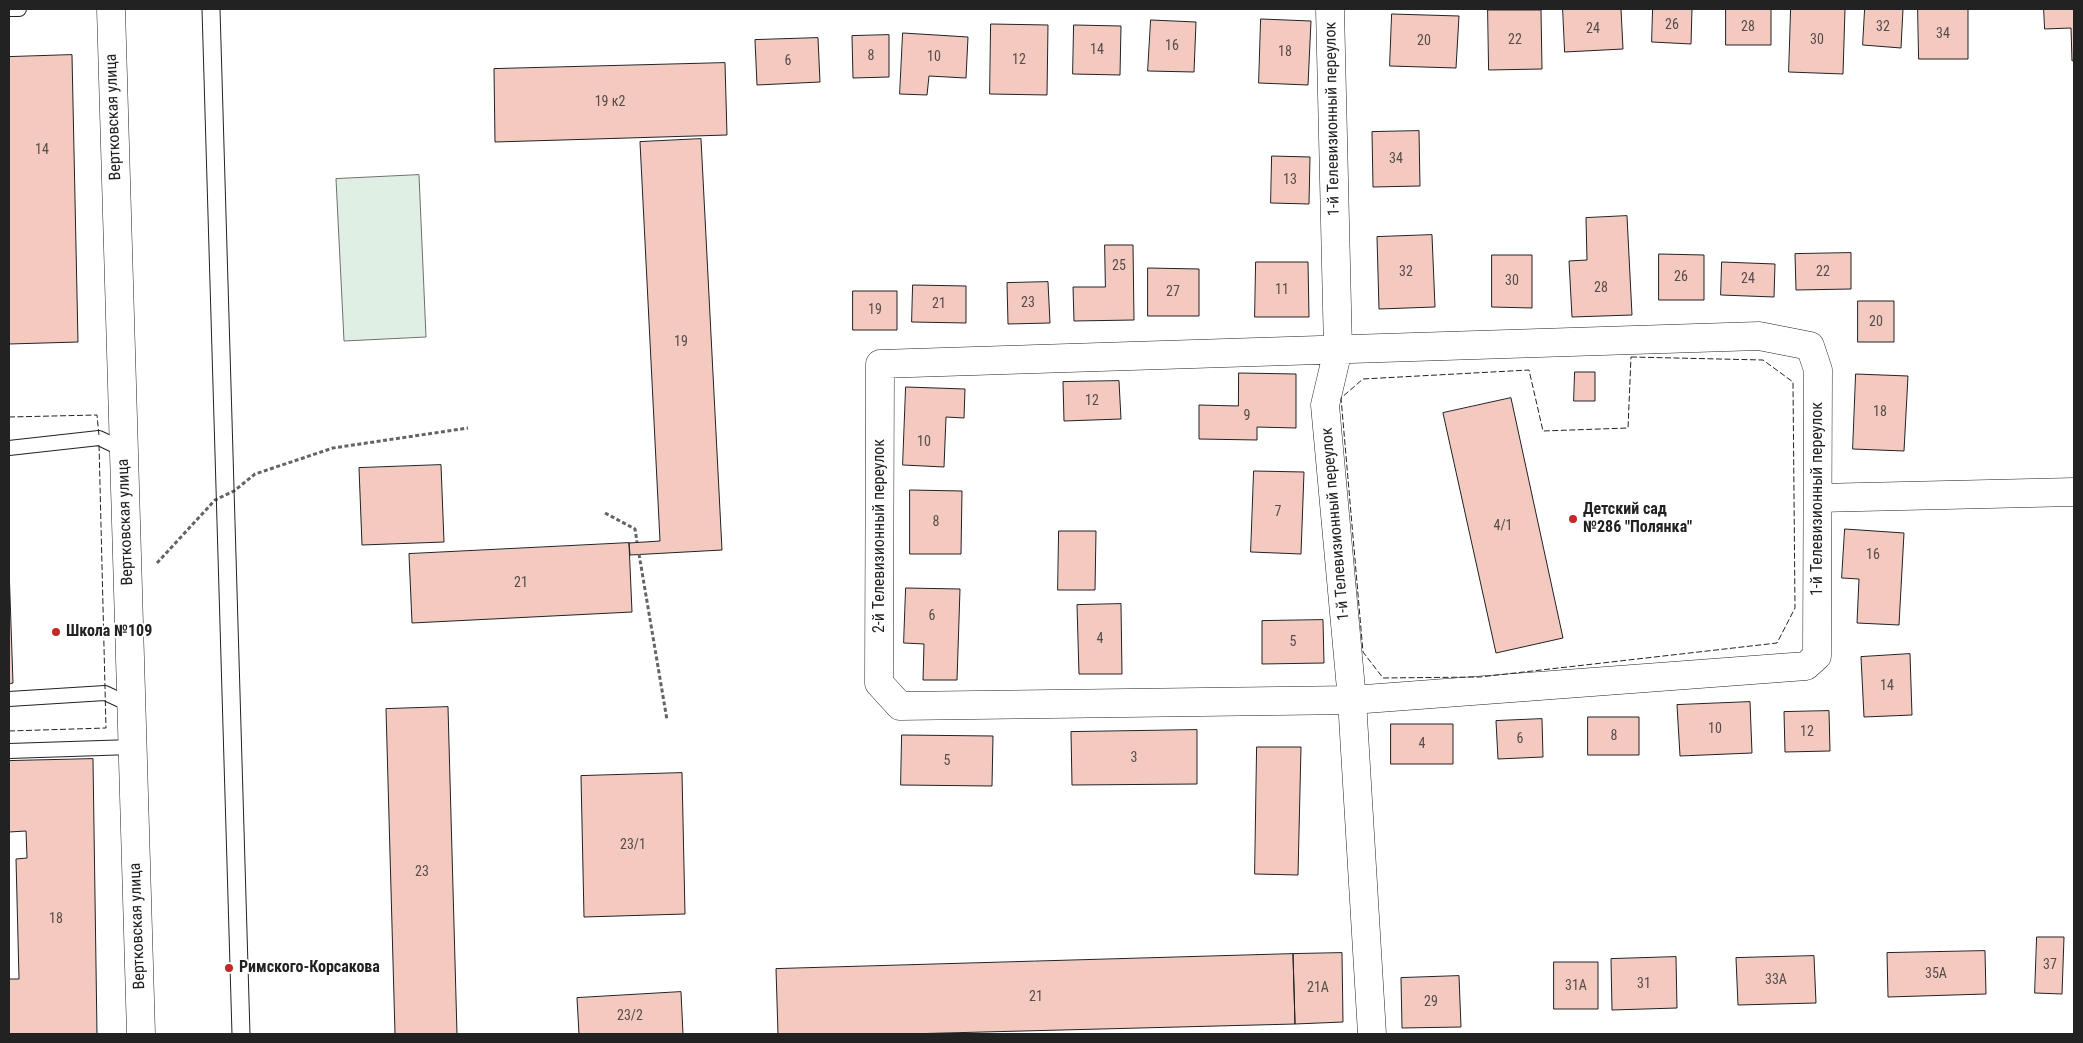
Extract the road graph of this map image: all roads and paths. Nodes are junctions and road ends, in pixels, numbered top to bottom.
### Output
1 (9, 9) edge
2 (19, 9) edge
3 (111, 9) edge
4 (1330, 9) edge
5 (1338, 350) junction
6 (468, 428) dead end
7 (9, 448) edge
8 (124, 450) junction
9 (2074, 492) edge
10 (1818, 498) junction
11 (605, 513) dead end
12 (637, 542) dead end
13 (639, 554) dead end
14 (127, 570) junction
15 (9, 699) edge
16 (1352, 700) junction
17 (131, 705) junction
18 (666, 720) dead end
19 (132, 747) junction
20 (9, 751) edge
21 (141, 1034) edge
22 (1372, 1034) edge

1 - 2 lane
3 - 8 street, Вертковская улица
4 - 5 street, 1-й Телевизионный переулок
5 - 10 street, 1-й Телевизионный переулок
5 - 16 street, 1-й Телевизионный переулок
5 - 16 street, 2-й Телевизионный переулок
6 - 14 path
7 - 8 lane
8 - 14 street, Вертковская улица
9 - 10 street
10 - 16 street, 1-й Телевизионный переулок
11 - 12 path
13 - 18 path
14 - 17 street, Вертковская улица
15 - 17 lane
16 - 22 street, 1-й Телевизионный переулок
17 - 19 street, Вертковская улица
19 - 20 lane
19 - 21 street, Вертковская улица

